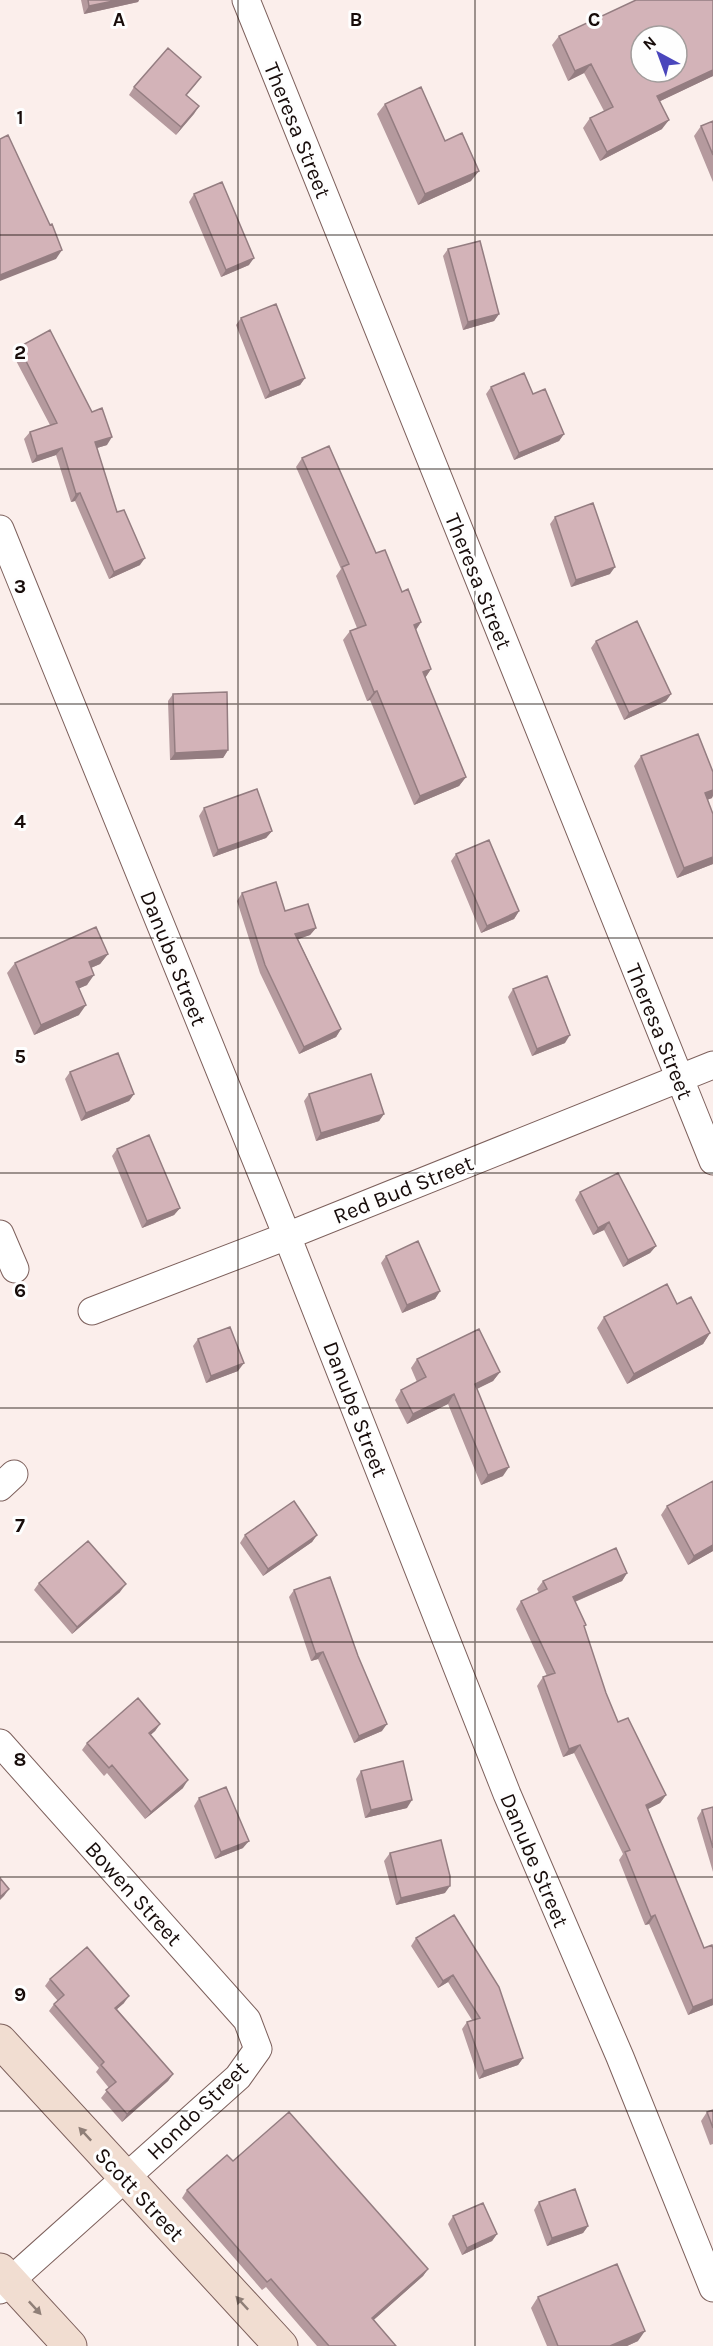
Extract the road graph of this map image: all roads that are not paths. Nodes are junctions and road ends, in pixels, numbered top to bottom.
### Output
1 (246, 0) edge
2 (0, 529) edge
3 (713, 1065) edge
4 (678, 1078) junction
5 (713, 1161) edge
6 (0, 1234) edge
7 (288, 1236) junction
8 (15, 1269) dead end
9 (92, 1311) dead end
10 (0, 1743) edge
11 (0, 2042) edge
12 (258, 2049) joint
13 (125, 2177) junction
14 (3, 2280) edge
15 (713, 2288) edge
16 (70, 2346) edge
17 (281, 2346) edge

1 - 4 street, Theresa Street
2 - 7 street, Danube Street
3 - 4 street, Red Bud Street
4 - 5 street, Theresa Street
4 - 7 street, Red Bud Street
6 - 8 street
7 - 9 street, Red Bud Street
7 - 15 street, Danube Street
10 - 12 street, Bowen Street
13 -> 11 main road, Scott Street
12 - 13 street, Hondo Street
13 - 14 street, Hondo Street
17 -> 13 main road, Scott Street
14 -> 16 main road

